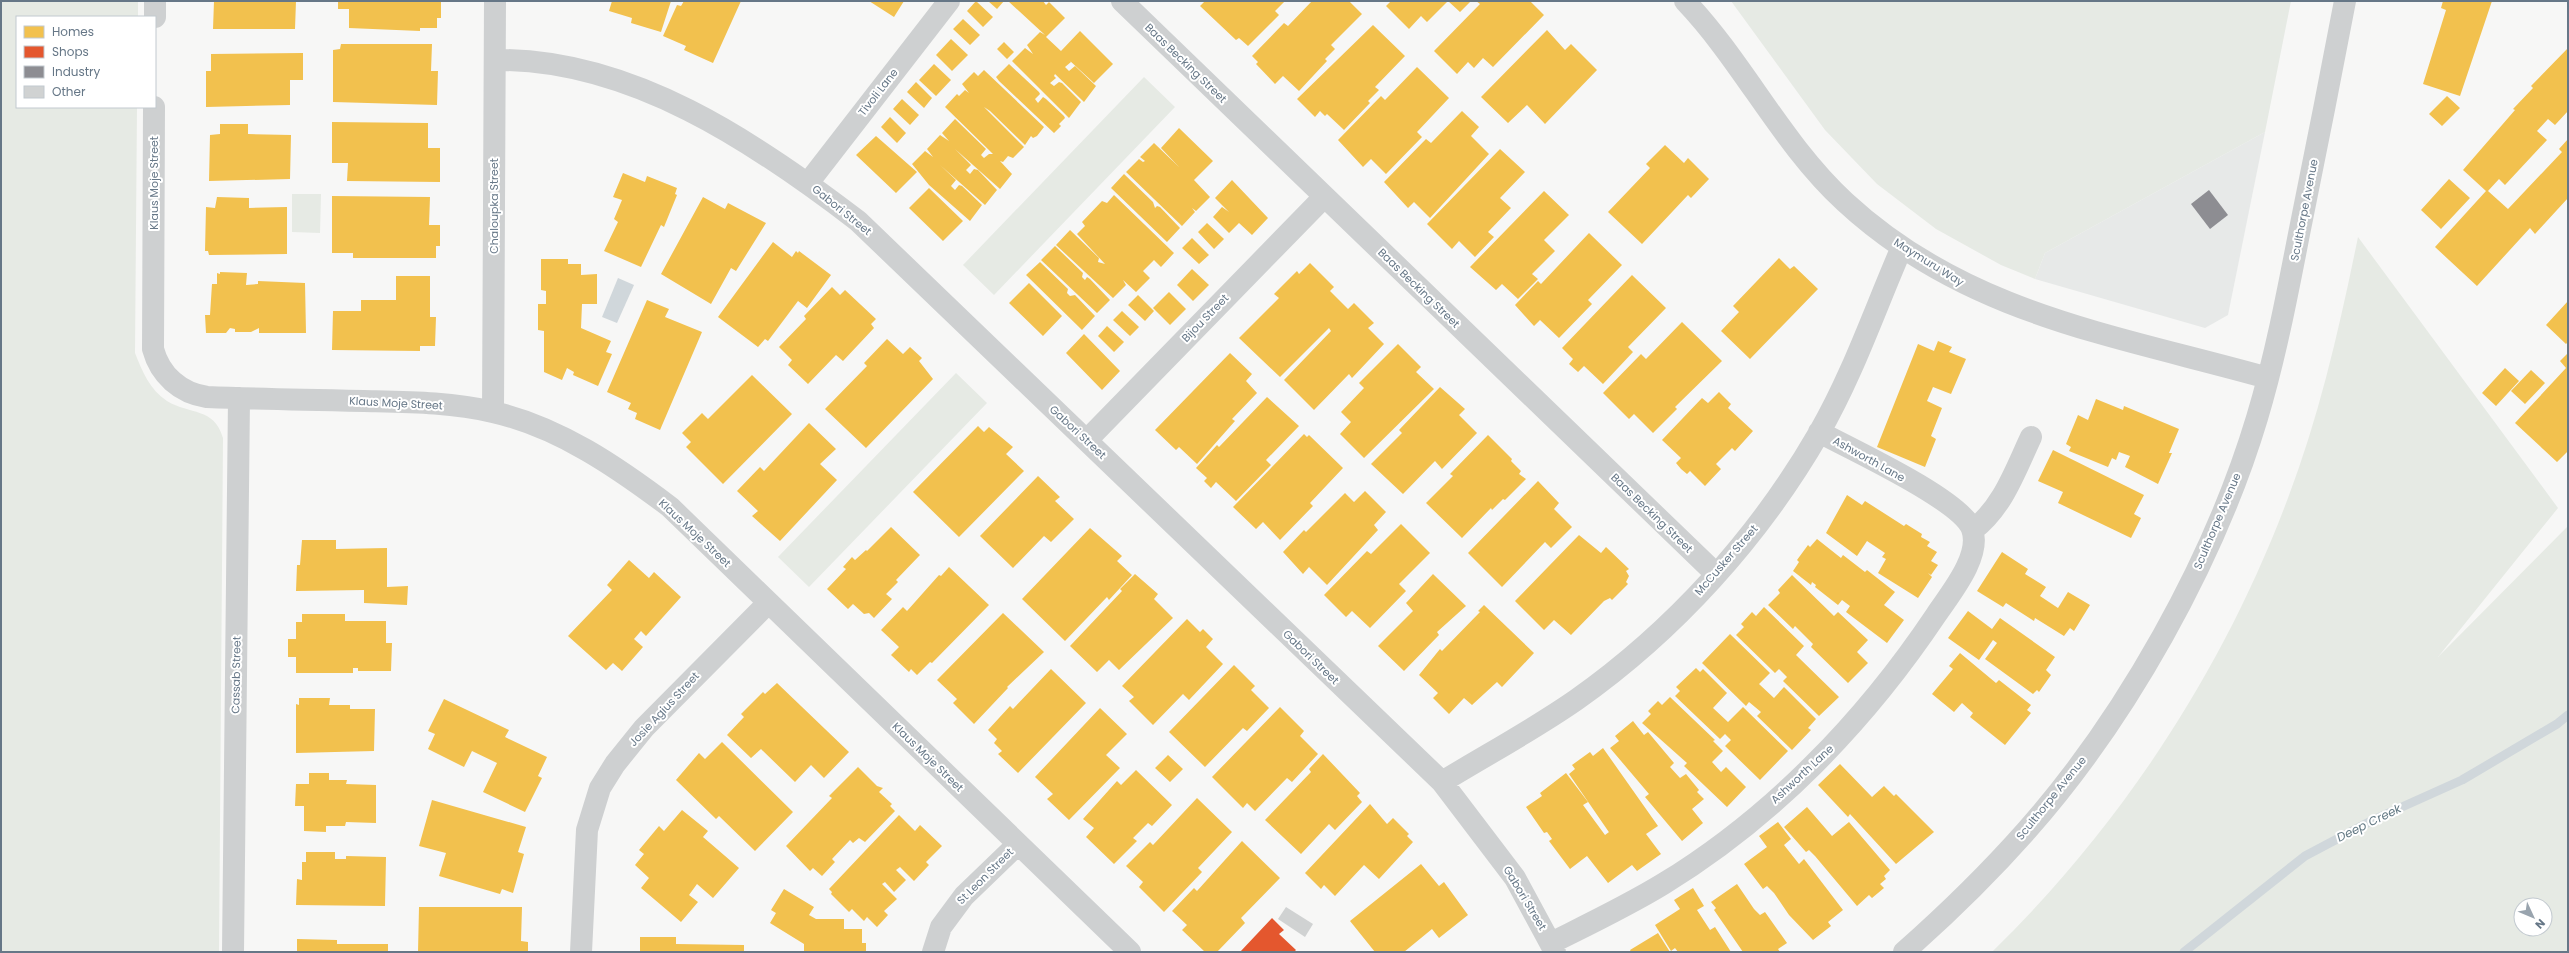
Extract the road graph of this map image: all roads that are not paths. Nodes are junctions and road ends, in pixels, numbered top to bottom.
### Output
1 (155, 1) edge
2 (496, 1) edge
3 (950, 1) edge
4 (1122, 1) edge
5 (1685, 1) edge
6 (2346, 1) edge
7 (155, 16) edge
8 (495, 60) junction
9 (154, 108) edge
10 (808, 183) junction
11 (1324, 197) junction
12 (1902, 247) junction
13 (2268, 378) junction
14 (239, 398) junction
15 (493, 412) junction
16 (1820, 432) junction
17 (2031, 437) dead end
18 (1087, 440) junction
19 (1972, 530) junction
20 (1716, 574) junction
21 (768, 603) junction
22 (1442, 782) junction
23 (1018, 844) junction
24 (1553, 947) edge
25 (233, 952) edge
26 (581, 952) edge
27 (933, 952) edge
28 (1130, 952) edge
29 (1904, 952) edge

1 - 7 street
2 - 8 street, Chaloupka Street
3 - 10 street, Tivoli Lane
4 - 11 street, Baas Becking Street
5 - 12 street, Maymuru Way
6 - 13 street, Sculthorpe Avenue
8 - 10 street, Gabori Street
8 - 15 street, Chaloupka Street
9 - 14 street, Klaus Moje Street
10 - 18 street, Gabori Street
11 - 18 street, Bijou Street
11 - 20 street, Baas Becking Street
12 - 13 street, Maymuru Way
12 - 16 street, McCusker Street
13 - 29 street, Sculthorpe Avenue
14 - 15 street, Klaus Moje Street
14 - 25 street, Cassab Street
15 - 21 street, Klaus Moje Street
16 - 19 street, Ashworth Lane
16 - 20 street, McCusker Street
17 - 19 street
18 - 22 street, Gabori Street
19 - 24 street, Ashworth Lane
20 - 22 street, McCusker Street
21 - 23 street, Klaus Moje Street
21 - 26 street, Josie Agius Street
22 - 24 street, Gabori Street
23 - 27 street, St Leon Street
23 - 28 street, Klaus Moje Street

